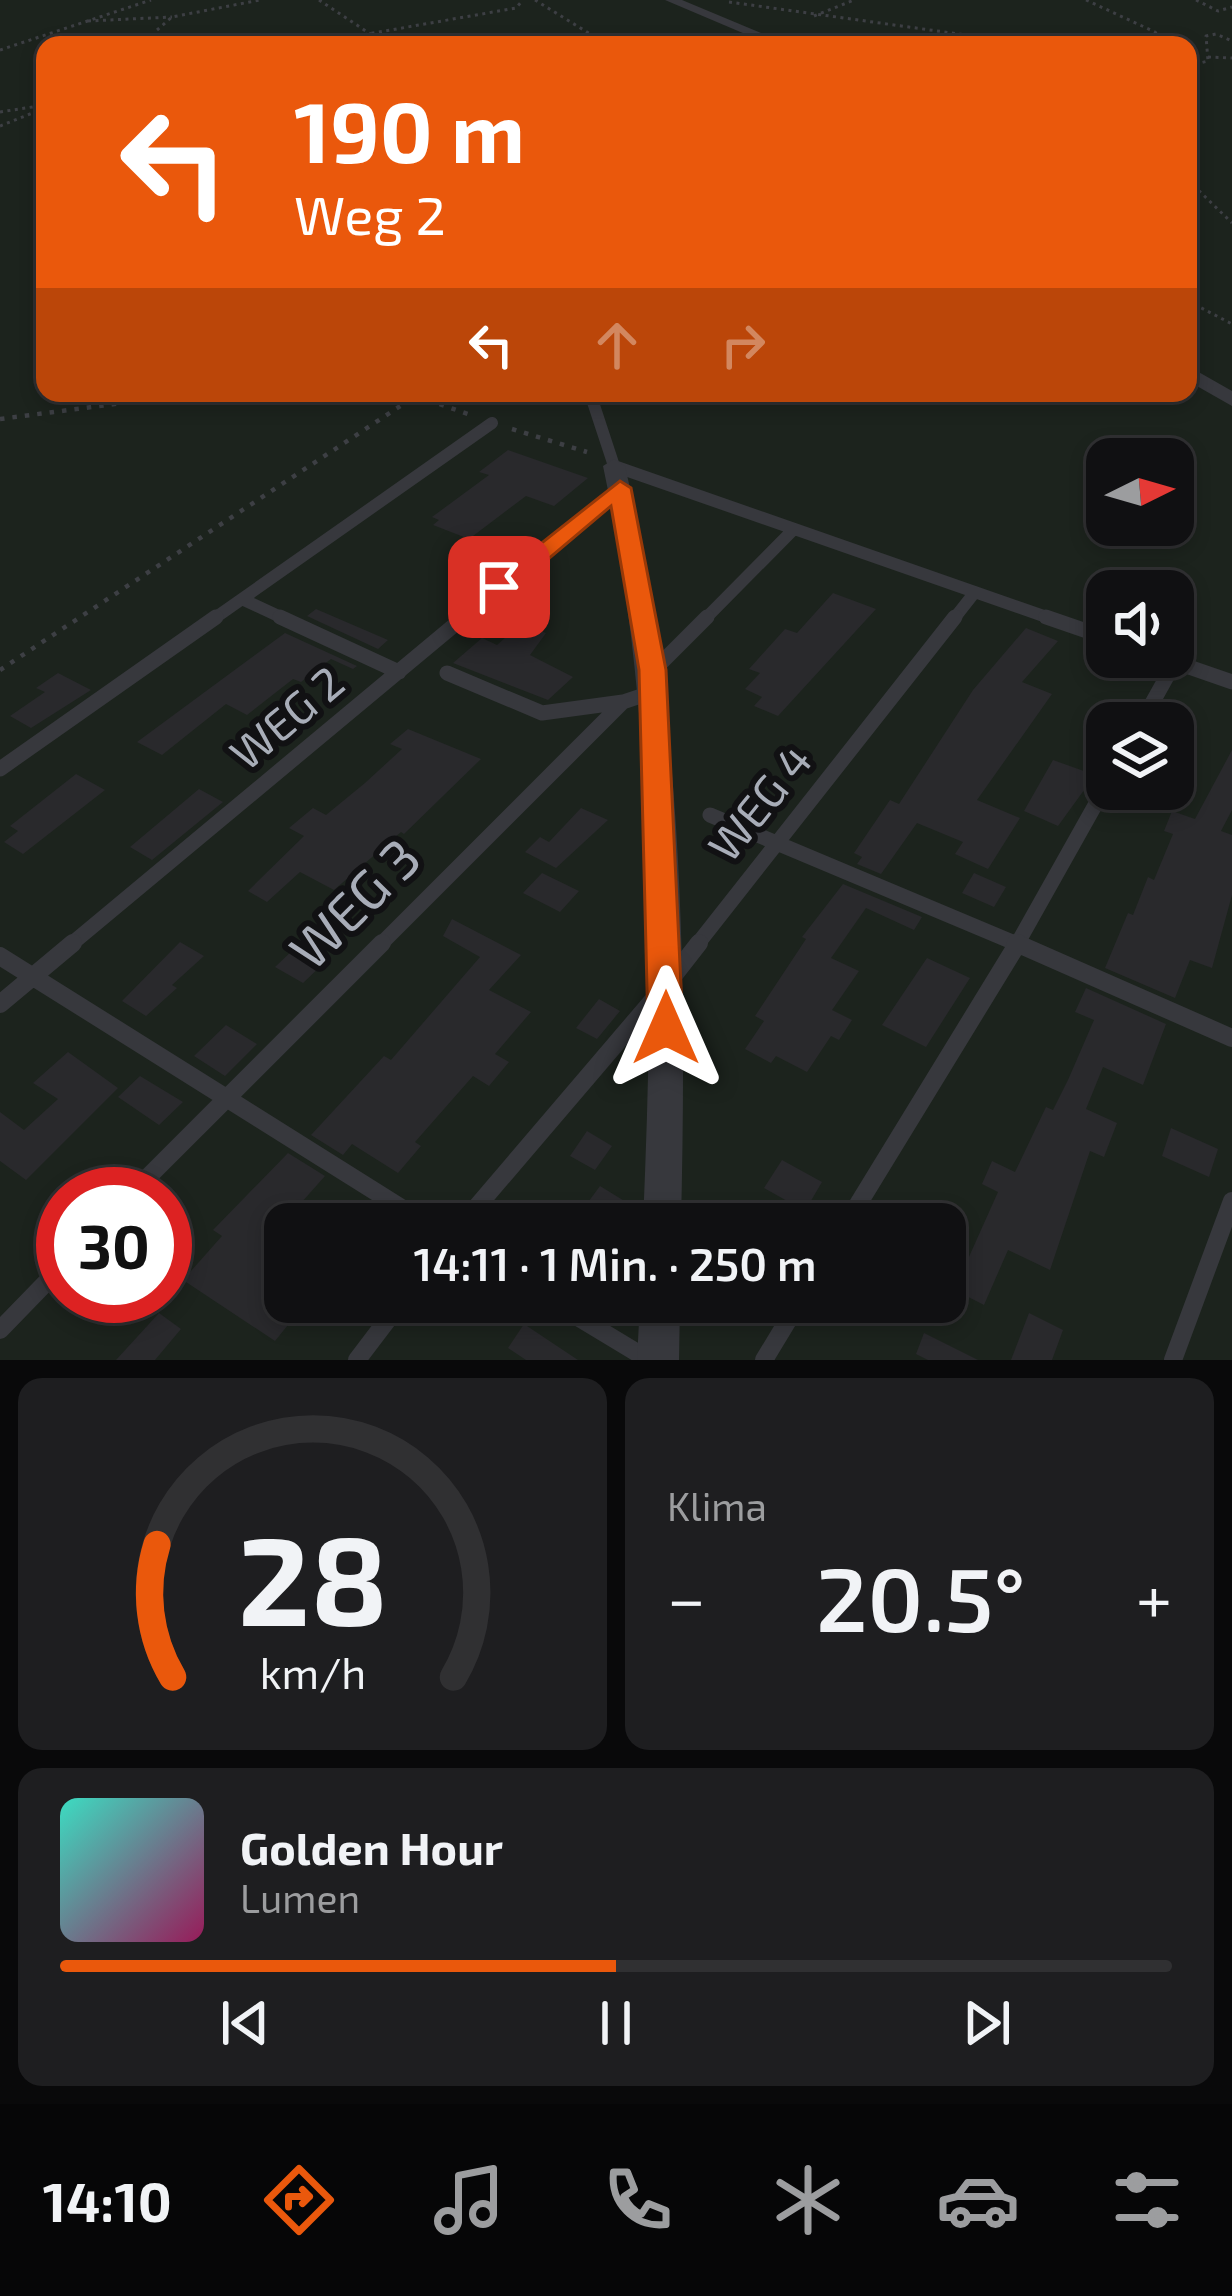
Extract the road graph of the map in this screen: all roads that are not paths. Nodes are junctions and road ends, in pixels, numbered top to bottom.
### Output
1 (671, 0) edge
2 (761, 36) edge
3 (1197, 378) edge
4 (1232, 400) edge
5 (593, 402) edge
6 (492, 423) road end
7 (617, 477) junction
8 (794, 529) junction
9 (975, 592) junction
10 (244, 600) junction
11 (1086, 631) edge
12 (1194, 669) edge
13 (399, 672) junction
14 (447, 673) dead end
15 (1232, 682) edge
16 (643, 688) junction
17 (0, 769) edge
18 (1092, 810) edge
19 (710, 815) dead end
20 (781, 841) junction
21 (1018, 943) junction
22 (0, 956) edge
23 (33, 976) junction
24 (666, 985) junction
25 (0, 1004) edge
26 (1232, 1038) edge
27 (224, 1098) junction
28 (157, 1167) edge
29 (1232, 1201) edge
30 (394, 1203) edge
31 (480, 1203) edge
32 (662, 1203) edge
33 (860, 1203) edge
34 (36, 1293) edge
35 (385, 1323) edge
36 (589, 1323) edge
37 (657, 1323) edge
38 (786, 1323) edge
39 (0, 1330) edge
40 (357, 1360) edge
41 (653, 1360) edge
42 (764, 1360) edge
43 (1173, 1360) edge

1 - 2 street
3 - 4 street
5 - 7 lane
6 - 10 lane
7 - 8 lane
7 - 13 lane, WEG 2
7 - 16 street
8 - 9 lane
8 - 16 lane, WEG 3
9 - 11 lane
9 - 20 lane, WEG 4
10 - 13 lane
10 - 17 lane
12 - 15 lane
13 - 23 lane, WEG 2
14 - 16 lane
16 - 24 street
16 - 27 lane, WEG 3
18 - 21 lane
19 - 20 lane
20 - 21 lane
20 - 24 lane, WEG 4
21 - 26 lane
21 - 33 lane
22 - 23 lane
23 - 25 lane, WEG 2
23 - 27 lane
24 - 31 lane, WEG 4
24 - 32 street
27 - 28 lane, WEG 3
27 - 30 lane
29 - 43 lane
34 - 39 lane
35 - 40 lane
36 - 41 lane
37 - 41 street
38 - 42 lane

